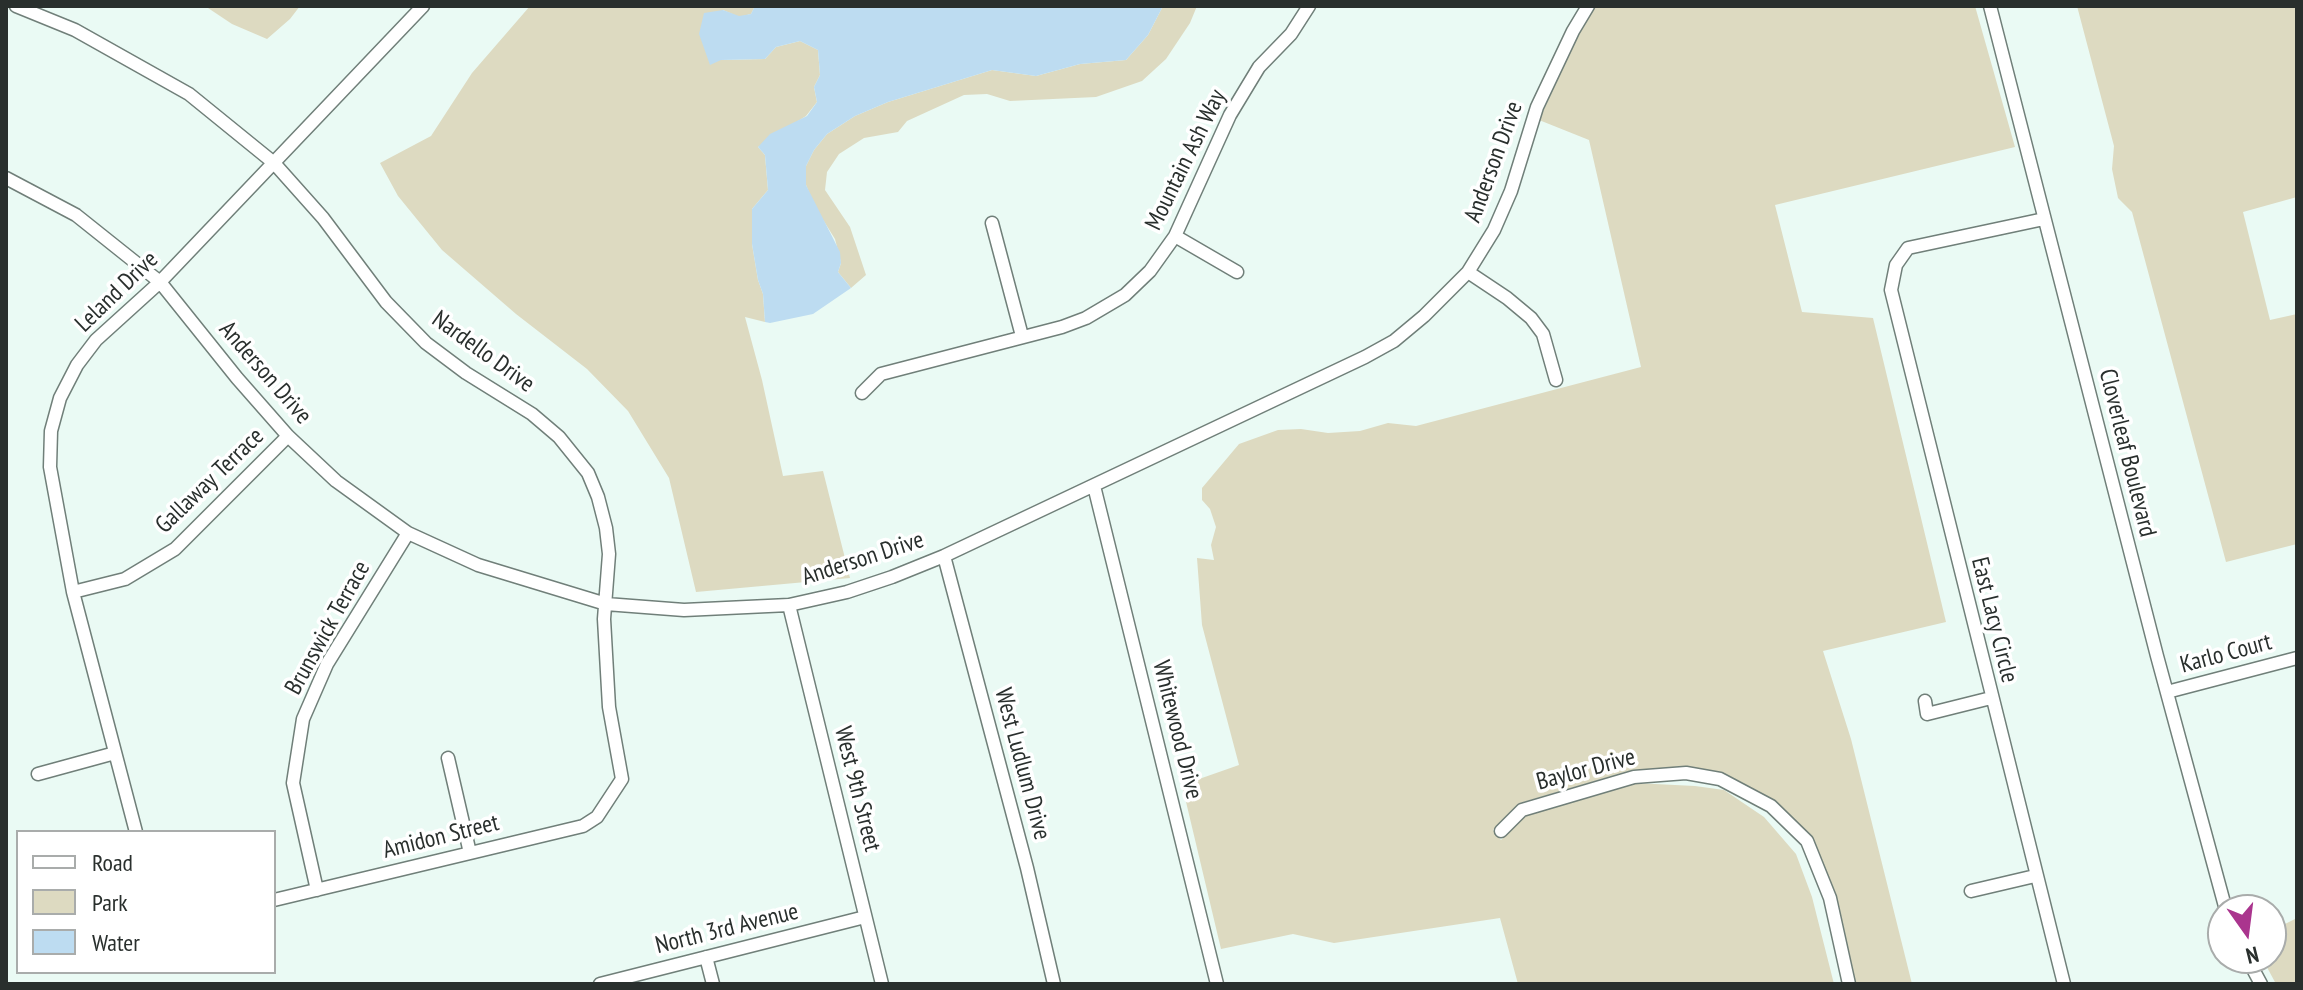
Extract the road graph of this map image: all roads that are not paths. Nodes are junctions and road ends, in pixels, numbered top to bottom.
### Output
1 (16, 6) edge
2 (423, 6) edge
3 (1309, 6) edge
4 (1588, 6) edge
5 (1990, 6) edge
6 (274, 163) junction
7 (6, 178) edge
8 (2044, 219) junction
9 (992, 223) dead end
10 (1175, 236) junction
11 (1237, 272) dead end
12 (1468, 272) junction
13 (160, 282) junction
14 (1022, 336) junction
15 (1556, 380) dead end
16 (862, 393) dead end
17 (288, 436) junction
18 (1094, 486) junction
19 (408, 533) junction
20 (944, 556) junction
21 (73, 592) junction
22 (606, 604) junction
23 (789, 605) junction
24 (2297, 658) edge
25 (2167, 692) junction
26 (1991, 698) junction
27 (1925, 701) dead end
28 (115, 753) junction
29 (448, 758) dead end
30 (38, 774) dead end
31 (609, 802) joint
32 (135, 830) edge
33 (1501, 831) dead end
34 (470, 853) junction
35 (2035, 876) junction
36 (317, 890) junction
37 (1971, 891) dead end
38 (2222, 894) edge
39 (276, 900) edge
40 (865, 917) junction
41 (706, 957) junction
42 (600, 984) edge
43 (713, 984) edge
44 (882, 984) edge
45 (1054, 984) edge
46 (1217, 984) edge
47 (1849, 984) edge
48 (2064, 984) edge

1 - 6 street, Nardello Drive
2 - 6 street, Leland Drive
3 - 10 street, Mountain Ash Way
4 - 12 street, Anderson Drive
5 - 8 street, Cloverleaf Boulevard
6 - 13 street, Leland Drive
6 - 22 street, Nardello Drive
7 - 13 street, Anderson Drive
8 - 25 street, Cloverleaf Boulevard
8 - 26 street, East Lacy Circle
9 - 14 street
10 - 11 street
10 - 14 street, Mountain Ash Way
12 - 15 street
12 - 18 street, Anderson Drive
13 - 17 street, Anderson Drive
13 - 21 street, Leland Drive
14 - 16 street, Mountain Ash Way
17 - 19 street, Anderson Drive
17 - 21 street, Gallaway Terrace
18 - 20 street, Anderson Drive
18 - 46 street, Whitewood Drive
19 - 22 street, Anderson Drive
19 - 36 street, Brunswick Terrace
20 - 23 street, Anderson Drive
20 - 45 street, West Ludlum Drive
21 - 28 street, Leland Drive
22 - 23 street, Anderson Drive
22 - 31 street, Nardello Drive
23 - 40 street, West 9th Street
24 - 25 street, Karlo Court
25 - 38 street, Cloverleaf Boulevard
26 - 27 street
26 - 35 street, East Lacy Circle
28 - 30 street
28 - 32 street, Leland Drive
29 - 34 street
31 - 34 street, Amidon Street
33 - 47 street, Baylor Drive
34 - 36 street, Amidon Street
35 - 37 street
35 - 48 street, East Lacy Circle
36 - 39 street, Amidon Street
40 - 41 street, North 3rd Avenue
40 - 44 street, West 9th Street
41 - 42 street, North 3rd Avenue
41 - 43 street

